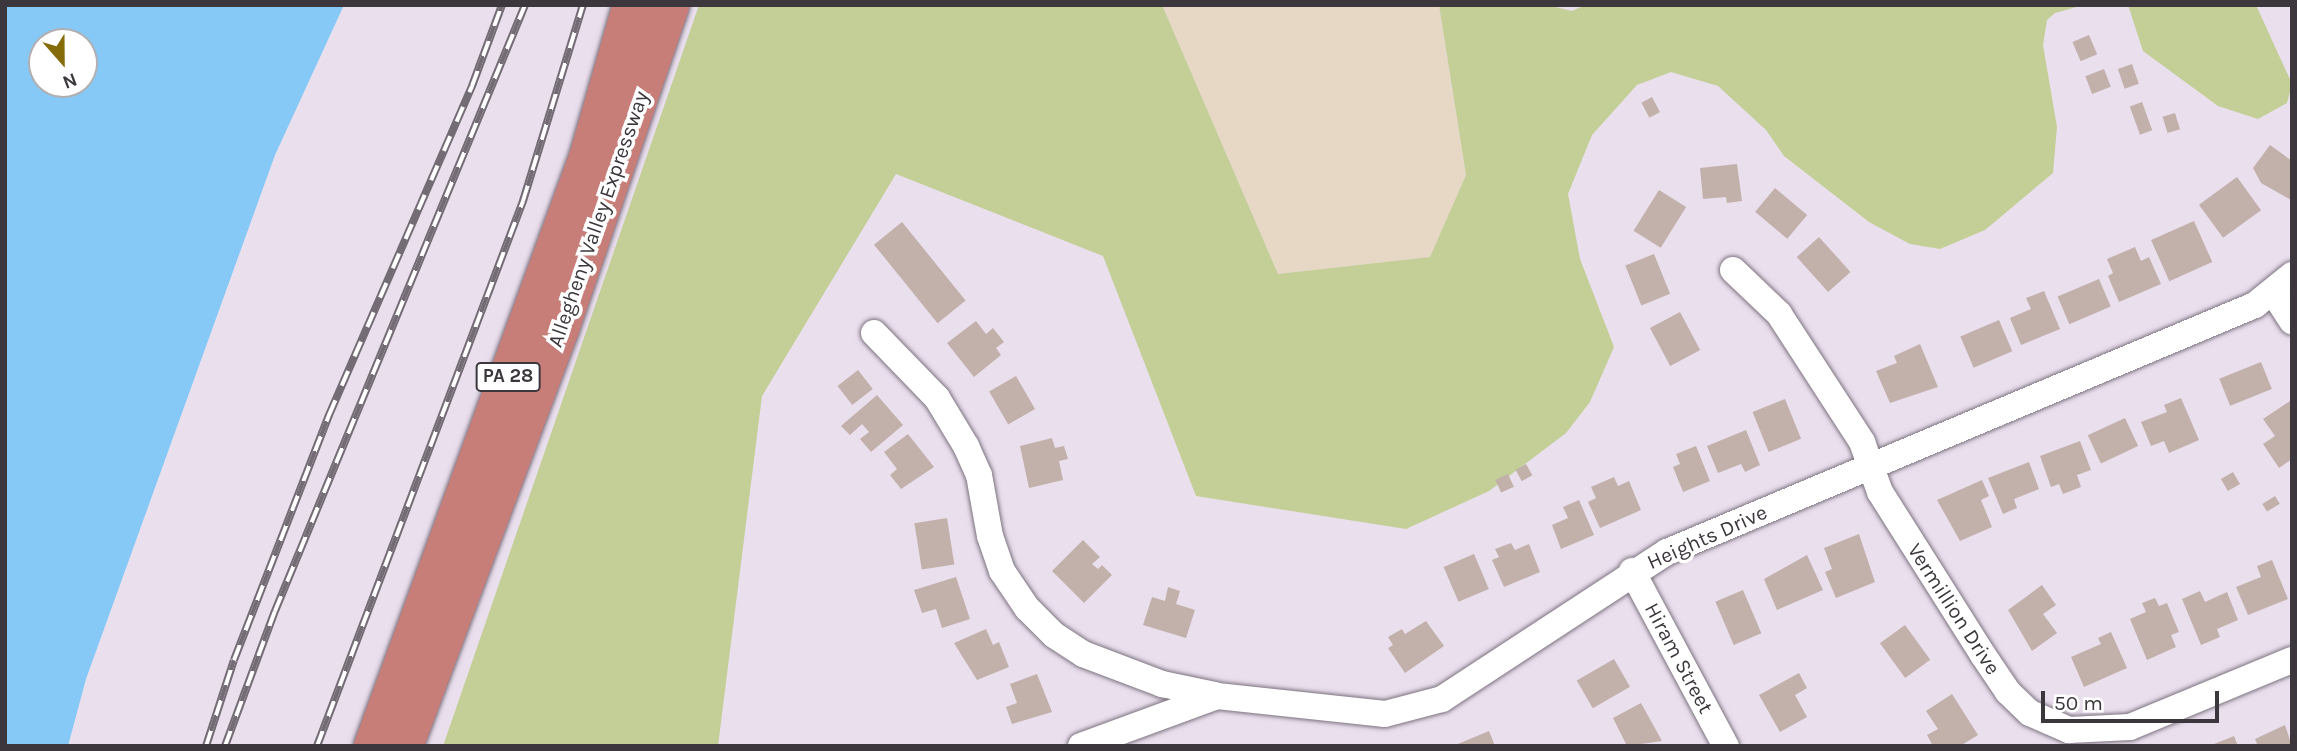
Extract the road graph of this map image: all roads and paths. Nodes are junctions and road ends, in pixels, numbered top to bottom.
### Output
1 (632, 5) edge
2 (668, 15) edge
3 (1732, 270) dead end
4 (2283, 284) edge
5 (2292, 321) edge
6 (874, 333) dead end
7 (1871, 468) junction
8 (1632, 571) junction
9 (2292, 660) edge
10 (1217, 696) junction
11 (373, 746) edge
12 (404, 746) edge
13 (1081, 746) edge
14 (1726, 746) edge

1 - 11 highway, Allegheny Valley Expressway / PA 28
2 - 12 highway, Allegheny Valley Expressway / PA 28
3 - 7 street, Vermillion Drive
4 - 5 street
4 - 7 street, Heights Drive
6 - 10 street
7 - 8 street, Heights Drive
7 - 9 street, Vermillion Drive
8 - 10 street, Heights Drive
8 - 14 street, Hiram Street
10 - 13 street, Heights Drive

